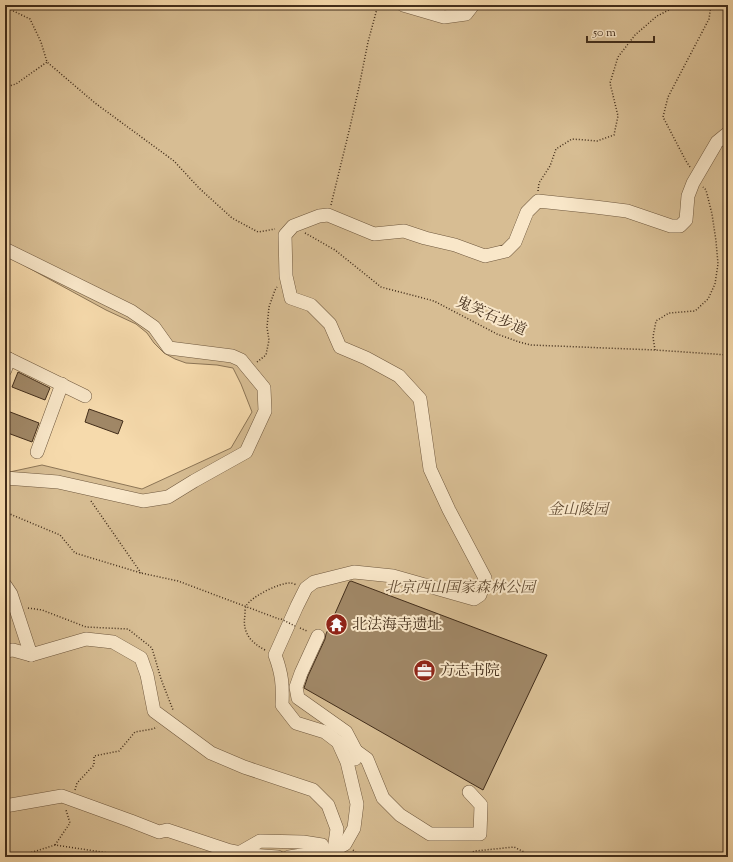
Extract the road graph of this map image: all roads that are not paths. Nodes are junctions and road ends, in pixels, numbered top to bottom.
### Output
1 (403, 5) edge
2 (473, 5) edge
3 (728, 133) edge
4 (5, 249) edge
5 (6, 362) edge
6 (62, 384) junction
7 (85, 396) dead end
8 (37, 452) dead end
9 (5, 478) edge
10 (5, 584) edge
11 (318, 636) road end
12 (5, 651) edge
13 (31, 655) junction
14 (356, 750) junction
15 (351, 781) junction
16 (469, 792) dead end
17 (5, 806) edge
18 (328, 853) edge
19 (235, 854) edge
20 (278, 857) edge
21 (289, 857) edge

1 - 2 lane
3 - 15 lane
4 - 9 lane
5 - 6 lane
6 - 7 lane
6 - 8 lane
10 - 13 lane
11 - 14 lane
12 - 13 lane
13 - 18 lane
14 - 15 lane
14 - 16 lane
15 - 18 lane
17 - 19 lane
18 - 19 lane
18 - 21 lane
19 - 20 lane

